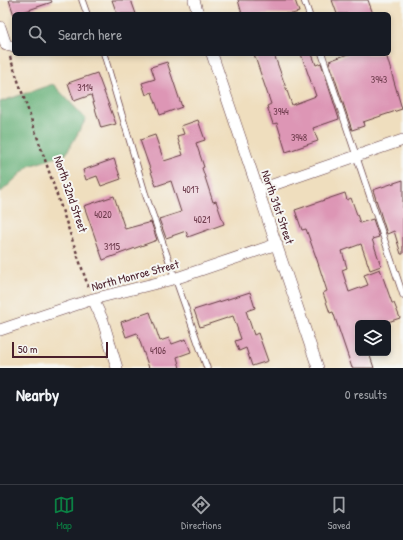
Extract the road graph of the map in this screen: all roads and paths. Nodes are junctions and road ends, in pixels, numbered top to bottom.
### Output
1 (82, 0) edge
2 (194, 0) edge
3 (304, 0) edge
4 (86, 12) edge
5 (197, 12) edge
6 (308, 12) edge
7 (0, 27) edge
8 (10, 46) edge
9 (13, 56) edge
10 (105, 56) edge
11 (213, 56) edge
12 (323, 56) edge
13 (403, 140) edge
14 (356, 156) junction
15 (258, 190) junction
16 (277, 244) junction
17 (177, 278) junction
18 (403, 295) edge
19 (93, 299) junction
20 (0, 330) edge
21 (117, 368) edge
22 (207, 368) edge
23 (318, 368) edge

1 - 4 lane
2 - 5 street
3 - 6 lane
7 - 8 street
9 - 19 path, North 32nd Street
10 - 17 lane
11 - 15 street, North 31st Street
12 - 14 lane
13 - 14 street
14 - 15 street
14 - 18 lane
15 - 16 street, North 31st Street
16 - 17 street, North Monroe Street
16 - 23 street, North 31st Street
17 - 19 street, North Monroe Street
17 - 22 lane
19 - 20 street, North Monroe Street
19 - 21 street

